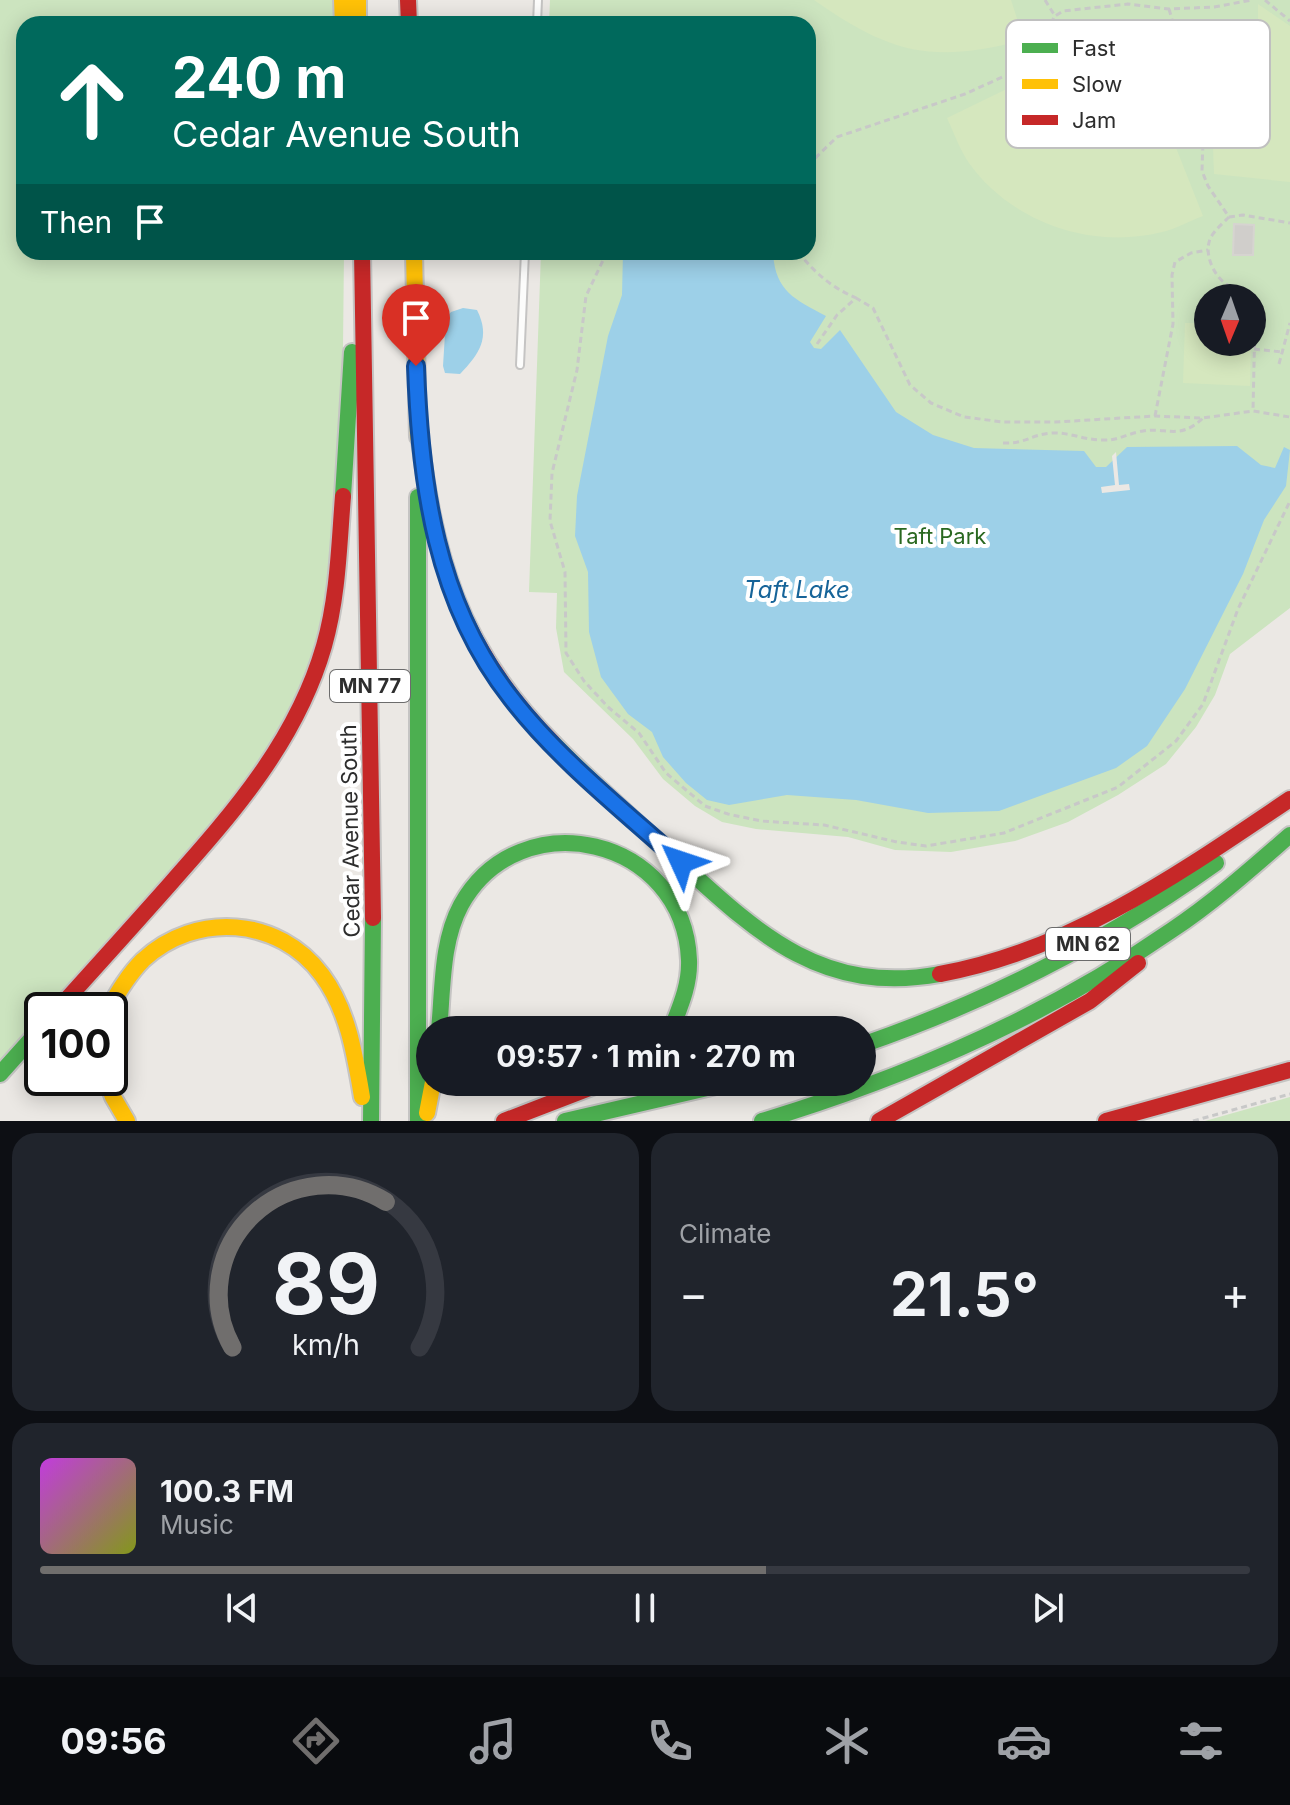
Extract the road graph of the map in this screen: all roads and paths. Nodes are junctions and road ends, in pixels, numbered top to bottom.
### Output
1 (1045, 0) edge
2 (1252, 0) edge
3 (1265, 0) edge
4 (1169, 9) junction
5 (1055, 16) junction
6 (1053, 20) edge
7 (1172, 20) edge
8 (1290, 21) edge
9 (1006, 75) edge
10 (1203, 148) edge
11 (816, 157) edge
12 (1229, 217) junction
13 (1290, 223) edge
14 (1208, 250) junction
15 (359, 260) edge
16 (360, 260) edge
17 (414, 260) edge
18 (525, 260) edge
19 (603, 260) edge
20 (804, 260) edge
21 (1226, 284) edge
22 (856, 298) junction
23 (1290, 323) edge
24 (817, 344) dead end
25 (1266, 350) edge
26 (1282, 352) junction
27 (1254, 356) edge
28 (1279, 364) dead end
29 (520, 365) dead end
30 (1253, 411) junction
31 (1155, 416) junction
32 (1290, 417) edge
33 (1203, 418) junction
34 (418, 423) junction
35 (1003, 443) dead end
36 (1011, 444) junction
37 (1011, 451) dead end
38 (1290, 501) edge
39 (1290, 801) edge
40 (1290, 835) edge
41 (1189, 919) junction
42 (73, 992) edge
43 (115, 992) edge
44 (441, 1016) edge
45 (679, 1016) edge
46 (876, 1040) edge
47 (24, 1047) edge
48 (1290, 1070) edge
49 (0, 1074) edge
50 (1290, 1094) edge
51 (113, 1096) edge
52 (430, 1096) edge
53 (569, 1096) edge
54 (673, 1096) edge
55 (127, 1121) edge
56 (369, 1121) edge
57 (418, 1121) edge
58 (424, 1121) edge
59 (504, 1121) edge
60 (565, 1121) edge
61 (762, 1121) edge
62 (879, 1121) edge
63 (1106, 1121) edge
64 (1193, 1121) edge

1 - 5 path
2 - 4 path
3 - 8 path
4 - 5 path
4 - 7 path
5 - 6 path
9 - 11 path
10 - 12 path
12 - 13 path
12 - 14 path
14 - 21 path
14 - 31 path
15 - 42 main road
16 - 56 main road, Cedar Avenue South / MN 77
17 - 34 main road, MN 77
18 - 29 lane
19 - 38 path
20 - 22 path
22 - 24 path
22 - 31 path
23 - 26 path
25 - 26 path
26 - 28 path
27 - 30 path
30 - 32 path
30 - 33 path
31 - 33 path
33 - 36 path
34 - 39 main road
34 - 57 main road, MN 77
35 - 36 path
36 - 37 path
39 - 46 main road, MN 62
40 - 41 main road, MN 62
41 - 61 main road, MN 62
41 - 62 main road
43 - 56 main road
44 - 45 main road
47 - 49 main road
48 - 63 main road
50 - 64 path
51 - 55 main road
52 - 58 main road
53 - 59 main road
54 - 60 main road

